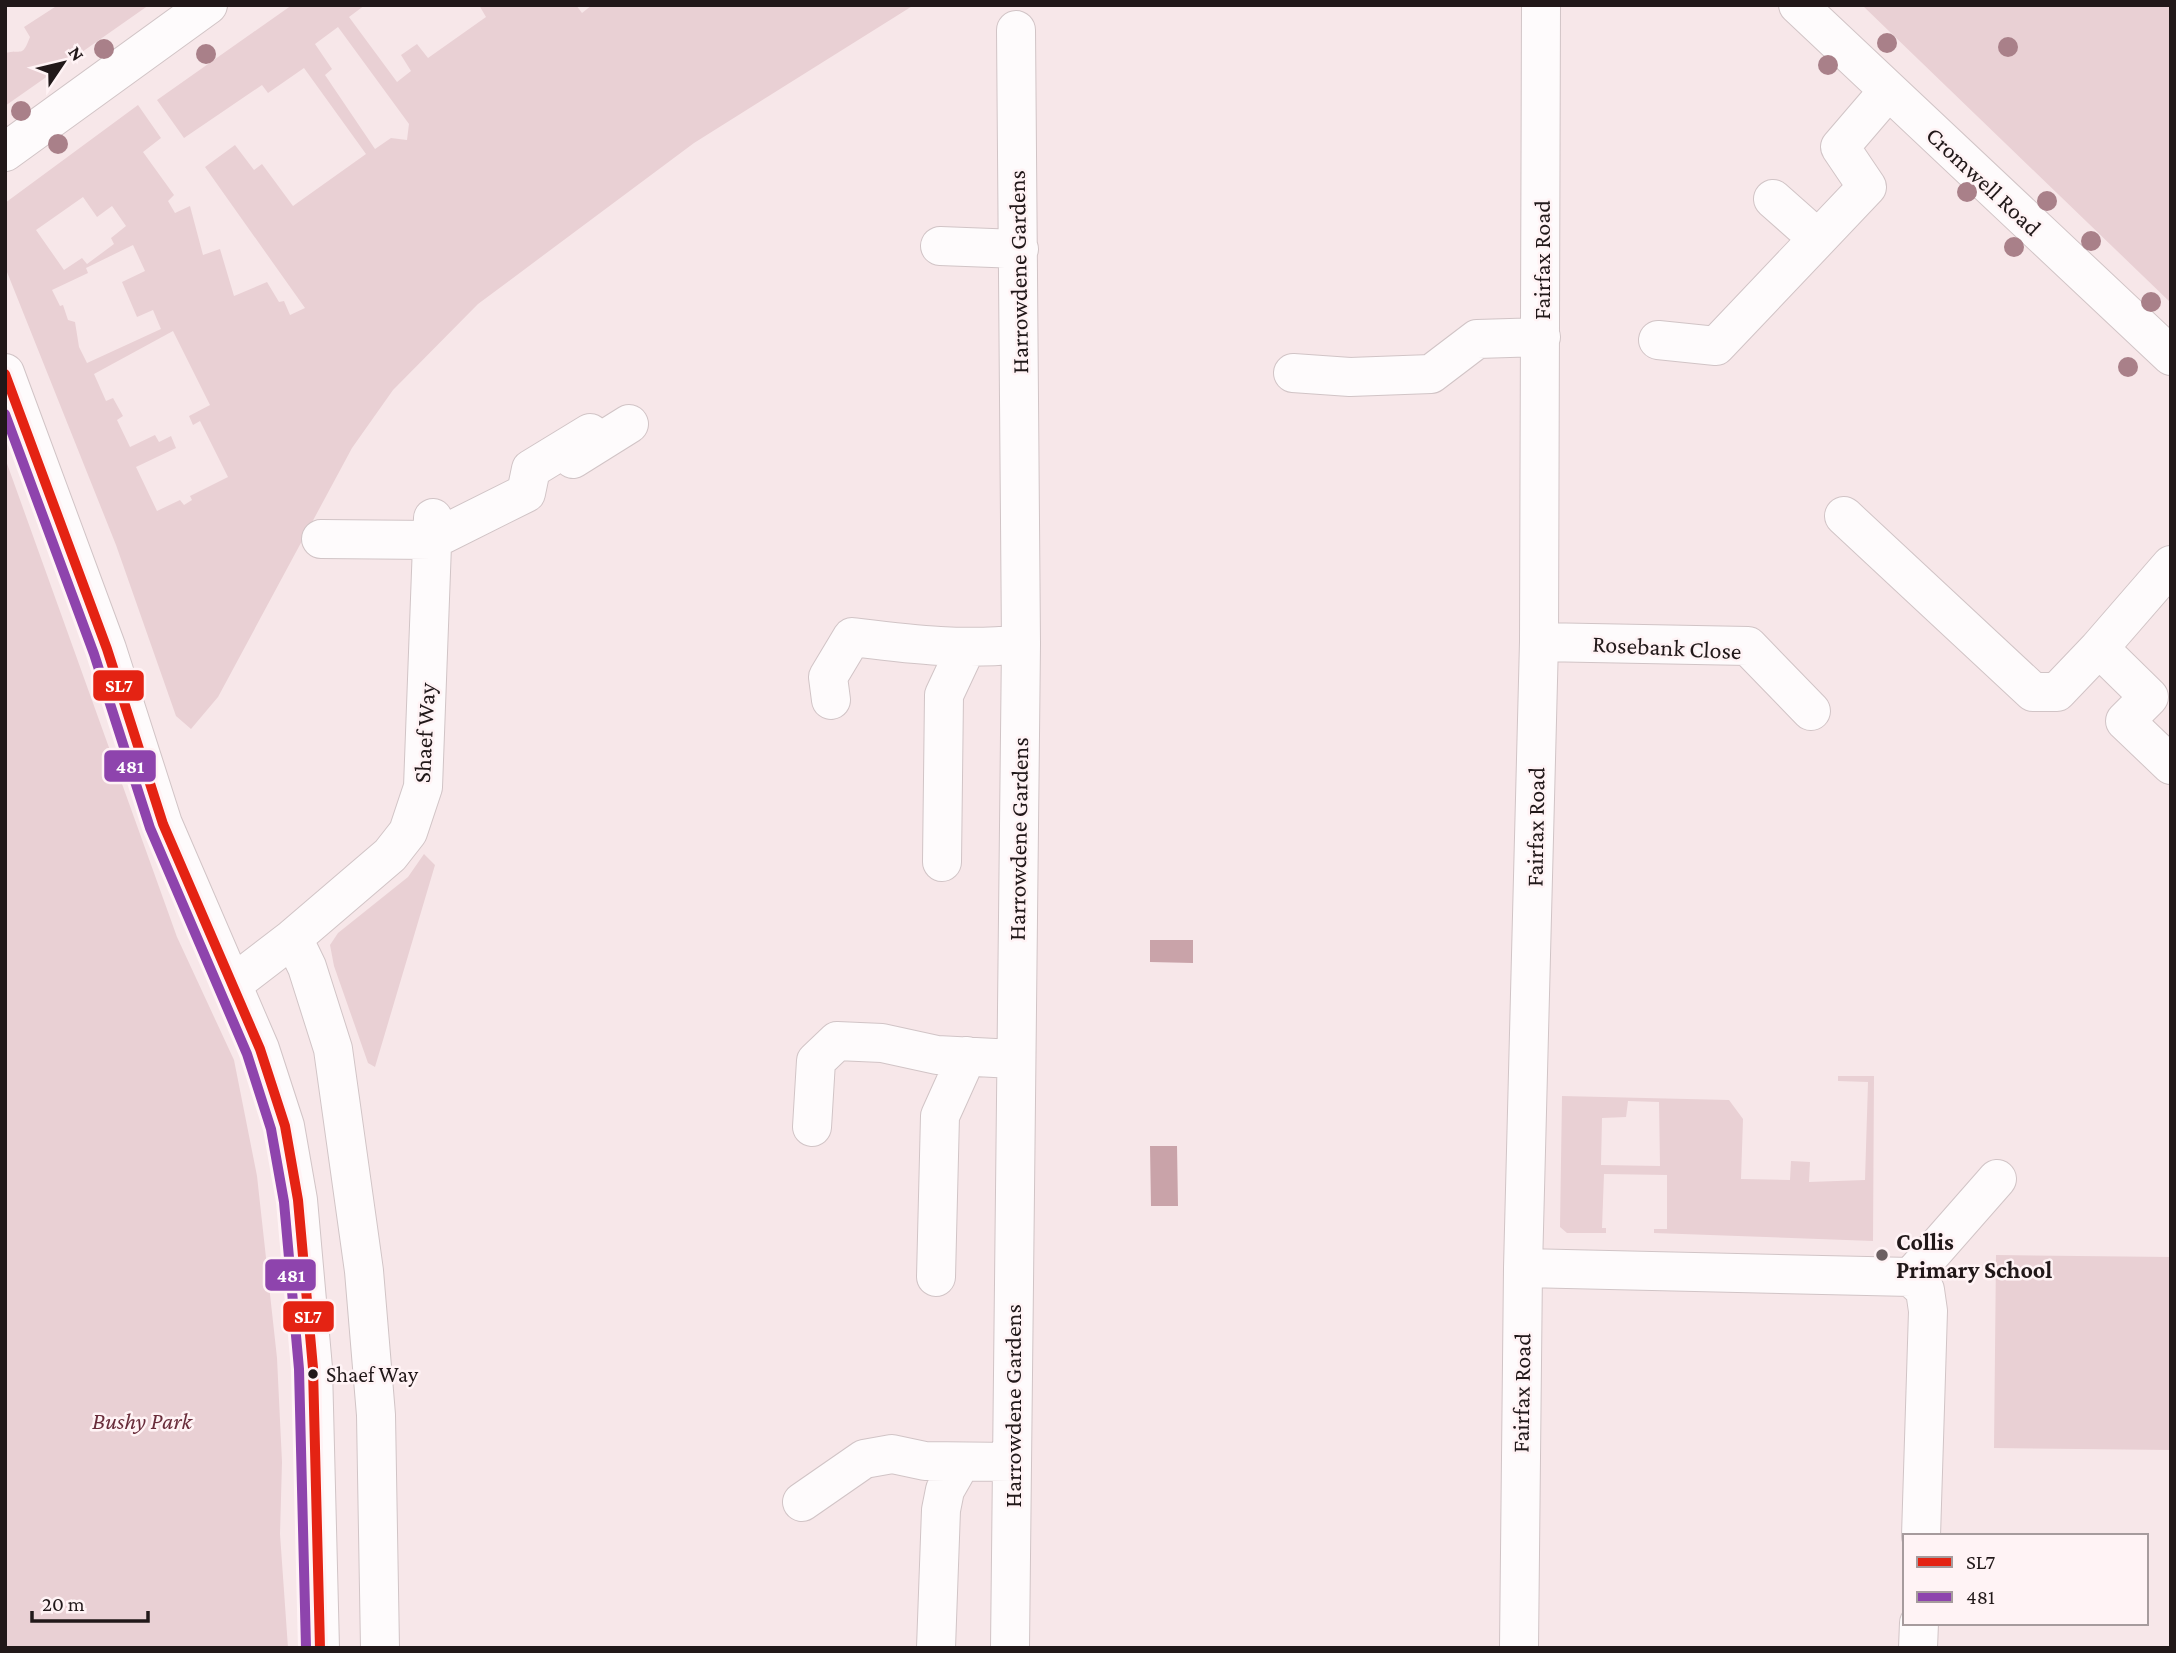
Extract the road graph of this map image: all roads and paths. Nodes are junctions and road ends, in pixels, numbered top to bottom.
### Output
1 (208, 5) edge
2 (1541, 5) edge
3 (1798, 5) edge
4 (1016, 30) dead end
5 (1888, 91) junction
6 (5, 152) edge
7 (1773, 199) dead end
8 (1817, 238) junction
9 (940, 246) dead end
10 (1019, 249) junction
11 (1541, 337) junction
12 (1658, 340) dead end
13 (2171, 356) edge
14 (5, 373) edge
15 (1293, 373) dead end
16 (629, 424) dead end
17 (590, 433) dead end
18 (526, 493) junction
19 (1844, 516) dead end
20 (432, 529) junction
21 (321, 539) dead end
22 (2171, 565) edge
23 (1539, 642) junction
24 (1021, 644) junction
25 (950, 648) junction
26 (2099, 648) junction
27 (831, 700) dead end
28 (1811, 711) dead end
29 (2171, 765) edge
30 (943, 862) dead end
31 (293, 938) junction
32 (233, 984) junction
33 (952, 1056) junction
34 (1014, 1059) junction
35 (812, 1127) dead end
36 (1997, 1179) dead end
37 (1523, 1268) junction
38 (936, 1277) dead end
39 (1911, 1277) junction
40 (943, 1462) junction
41 (1012, 1462) junction
42 (802, 1502) dead end
43 (1921, 1534) edge
44 (1919, 1625) edge
45 (320, 1648) edge
46 (380, 1648) edge
47 (936, 1648) edge
48 (1010, 1648) edge
49 (1519, 1648) edge
50 (1918, 1648) edge

1 - 6 street
2 - 11 street, Fairfax Road
3 - 5 street, Cromwell Road
4 - 10 street, Harrowdene Gardens
5 - 8 street
5 - 13 street, Cromwell Road
7 - 8 street
8 - 12 street
9 - 10 street
10 - 24 street, Harrowdene Gardens
11 - 15 street
11 - 23 street, Fairfax Road
14 - 32 street
16 - 18 street
17 - 18 street
18 - 20 street
19 - 26 street
20 - 21 street
20 - 31 street, Shaef Way
22 - 26 street
23 - 28 street, Rosebank Close
23 - 37 street, Fairfax Road
24 - 25 street
24 - 34 street, Harrowdene Gardens
25 - 27 street
25 - 30 street
26 - 29 street
31 - 32 street, Shaef Way
31 - 46 street
32 - 45 street
33 - 34 street
33 - 35 street
33 - 38 street
34 - 41 street, Harrowdene Gardens
36 - 39 street
37 - 39 street
37 - 49 street, Fairfax Road
39 - 43 street
40 - 41 street
40 - 42 street
40 - 47 street
41 - 48 street, Harrowdene Gardens
44 - 50 street

